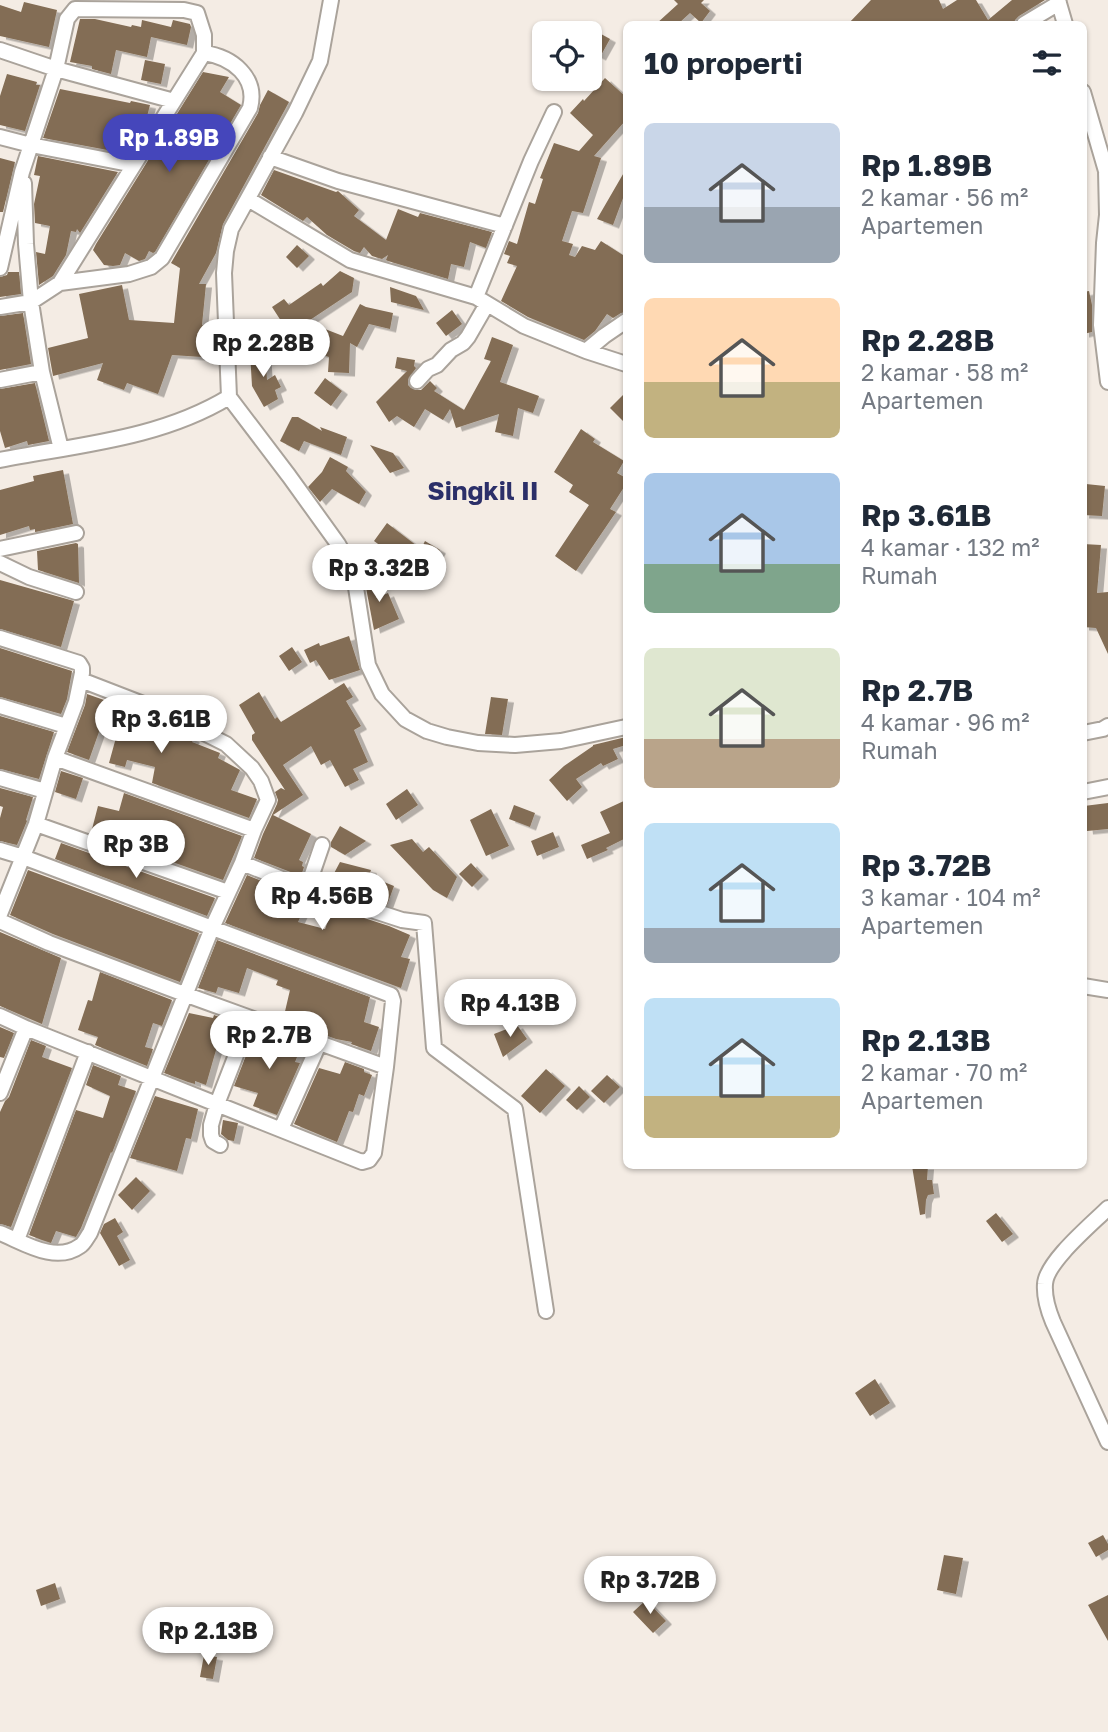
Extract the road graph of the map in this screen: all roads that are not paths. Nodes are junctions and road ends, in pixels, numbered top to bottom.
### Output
1 (331, 0) edge
2 (1059, 1) edge
3 (1029, 21) edge
4 (1064, 21) edge
5 (0, 50) edge
6 (204, 53) junction
7 (56, 69) junction
8 (174, 101) junction
9 (1087, 105) edge
10 (554, 112) dead end
11 (0, 137) edge
12 (31, 145) junction
13 (270, 157) junction
14 (134, 165) junction
15 (22, 172) junction
16 (1107, 172) edge
17 (248, 199) junction
18 (1107, 215) edge
19 (505, 226) junction
20 (0, 268) edge
21 (60, 283) junction
22 (481, 301) junction
23 (31, 302) junction
24 (0, 307) edge
25 (623, 323) edge
26 (586, 351) junction
27 (623, 363) edge
28 (43, 372) junction
29 (0, 380) edge
30 (417, 381) dead end
31 (1108, 382) edge
32 (229, 397) junction
33 (61, 449) junction
34 (0, 460) edge
35 (76, 533) dead end
36 (0, 549) edge
37 (0, 563) edge
38 (76, 592) dead end
39 (0, 638) edge
40 (81, 680) junction
41 (0, 706) edge
42 (66, 726) junction
43 (623, 728) edge
44 (1106, 730) edge
45 (1087, 732) edge
46 (55, 758) junction
47 (0, 778) edge
48 (1108, 787) edge
49 (45, 791) junction
50 (1087, 791) edge
51 (36, 824) junction
52 (254, 830) junction
53 (322, 845) dead end
54 (0, 850) edge
55 (23, 857) junction
56 (242, 863) junction
57 (307, 889) junction
58 (228, 892) junction
59 (0, 914) edge
60 (0, 921) edge
61 (212, 928) junction
62 (1087, 987) edge
63 (1108, 990) edge
64 (187, 995) junction
65 (0, 1016) edge
66 (250, 1019) junction
67 (26, 1028) junction
68 (319, 1044) junction
69 (88, 1052) junction
70 (386, 1067) junction
71 (152, 1078) junction
72 (0, 1093) edge
73 (217, 1104) junction
74 (281, 1129) junction
75 (220, 1145) dead end
76 (1108, 1208) edge
77 (0, 1233) edge
78 (18, 1240) junction
79 (546, 1311) dead end
80 (1108, 1442) edge

1 - 13 street
2 - 3 street
2 - 4 street
5 - 7 street
6 - 7 street
6 - 8 street
6 - 21 street
7 - 8 street
7 - 12 street
8 - 14 street
9 - 16 street
10 - 19 street
11 - 12 street
12 - 14 street
12 - 15 street
13 - 17 street
13 - 19 street
14 - 21 street
15 - 20 street
15 - 23 street
16 - 18 street
17 - 22 street
17 - 32 street
18 - 31 street
19 - 22 street
21 - 23 street
22 - 26 street
22 - 30 street
23 - 24 street
23 - 28 street
25 - 26 street
26 - 27 street
28 - 29 street
28 - 33 street
32 - 33 street
32 - 43 street
33 - 34 street
35 - 36 street
37 - 38 street
39 - 40 street
40 - 42 street
40 - 52 street
41 - 42 street
42 - 46 street
44 - 45 street
46 - 49 street
46 - 52 street
47 - 49 street
48 - 50 street
49 - 51 street
51 - 55 street
51 - 58 street
52 - 56 street
53 - 57 street
54 - 55 street
55 - 59 street
55 - 61 street
56 - 57 street
56 - 58 street
57 - 79 street
58 - 61 street
60 - 64 street
61 - 64 street
61 - 70 street
62 - 63 street
64 - 66 street
64 - 71 street
65 - 67 street
66 - 68 street
66 - 73 street
67 - 69 street
67 - 72 street
68 - 70 street
68 - 74 street
69 - 71 street
69 - 78 street
70 - 74 street
71 - 73 street
71 - 78 street
73 - 74 street
73 - 75 street
76 - 80 street
77 - 78 street

